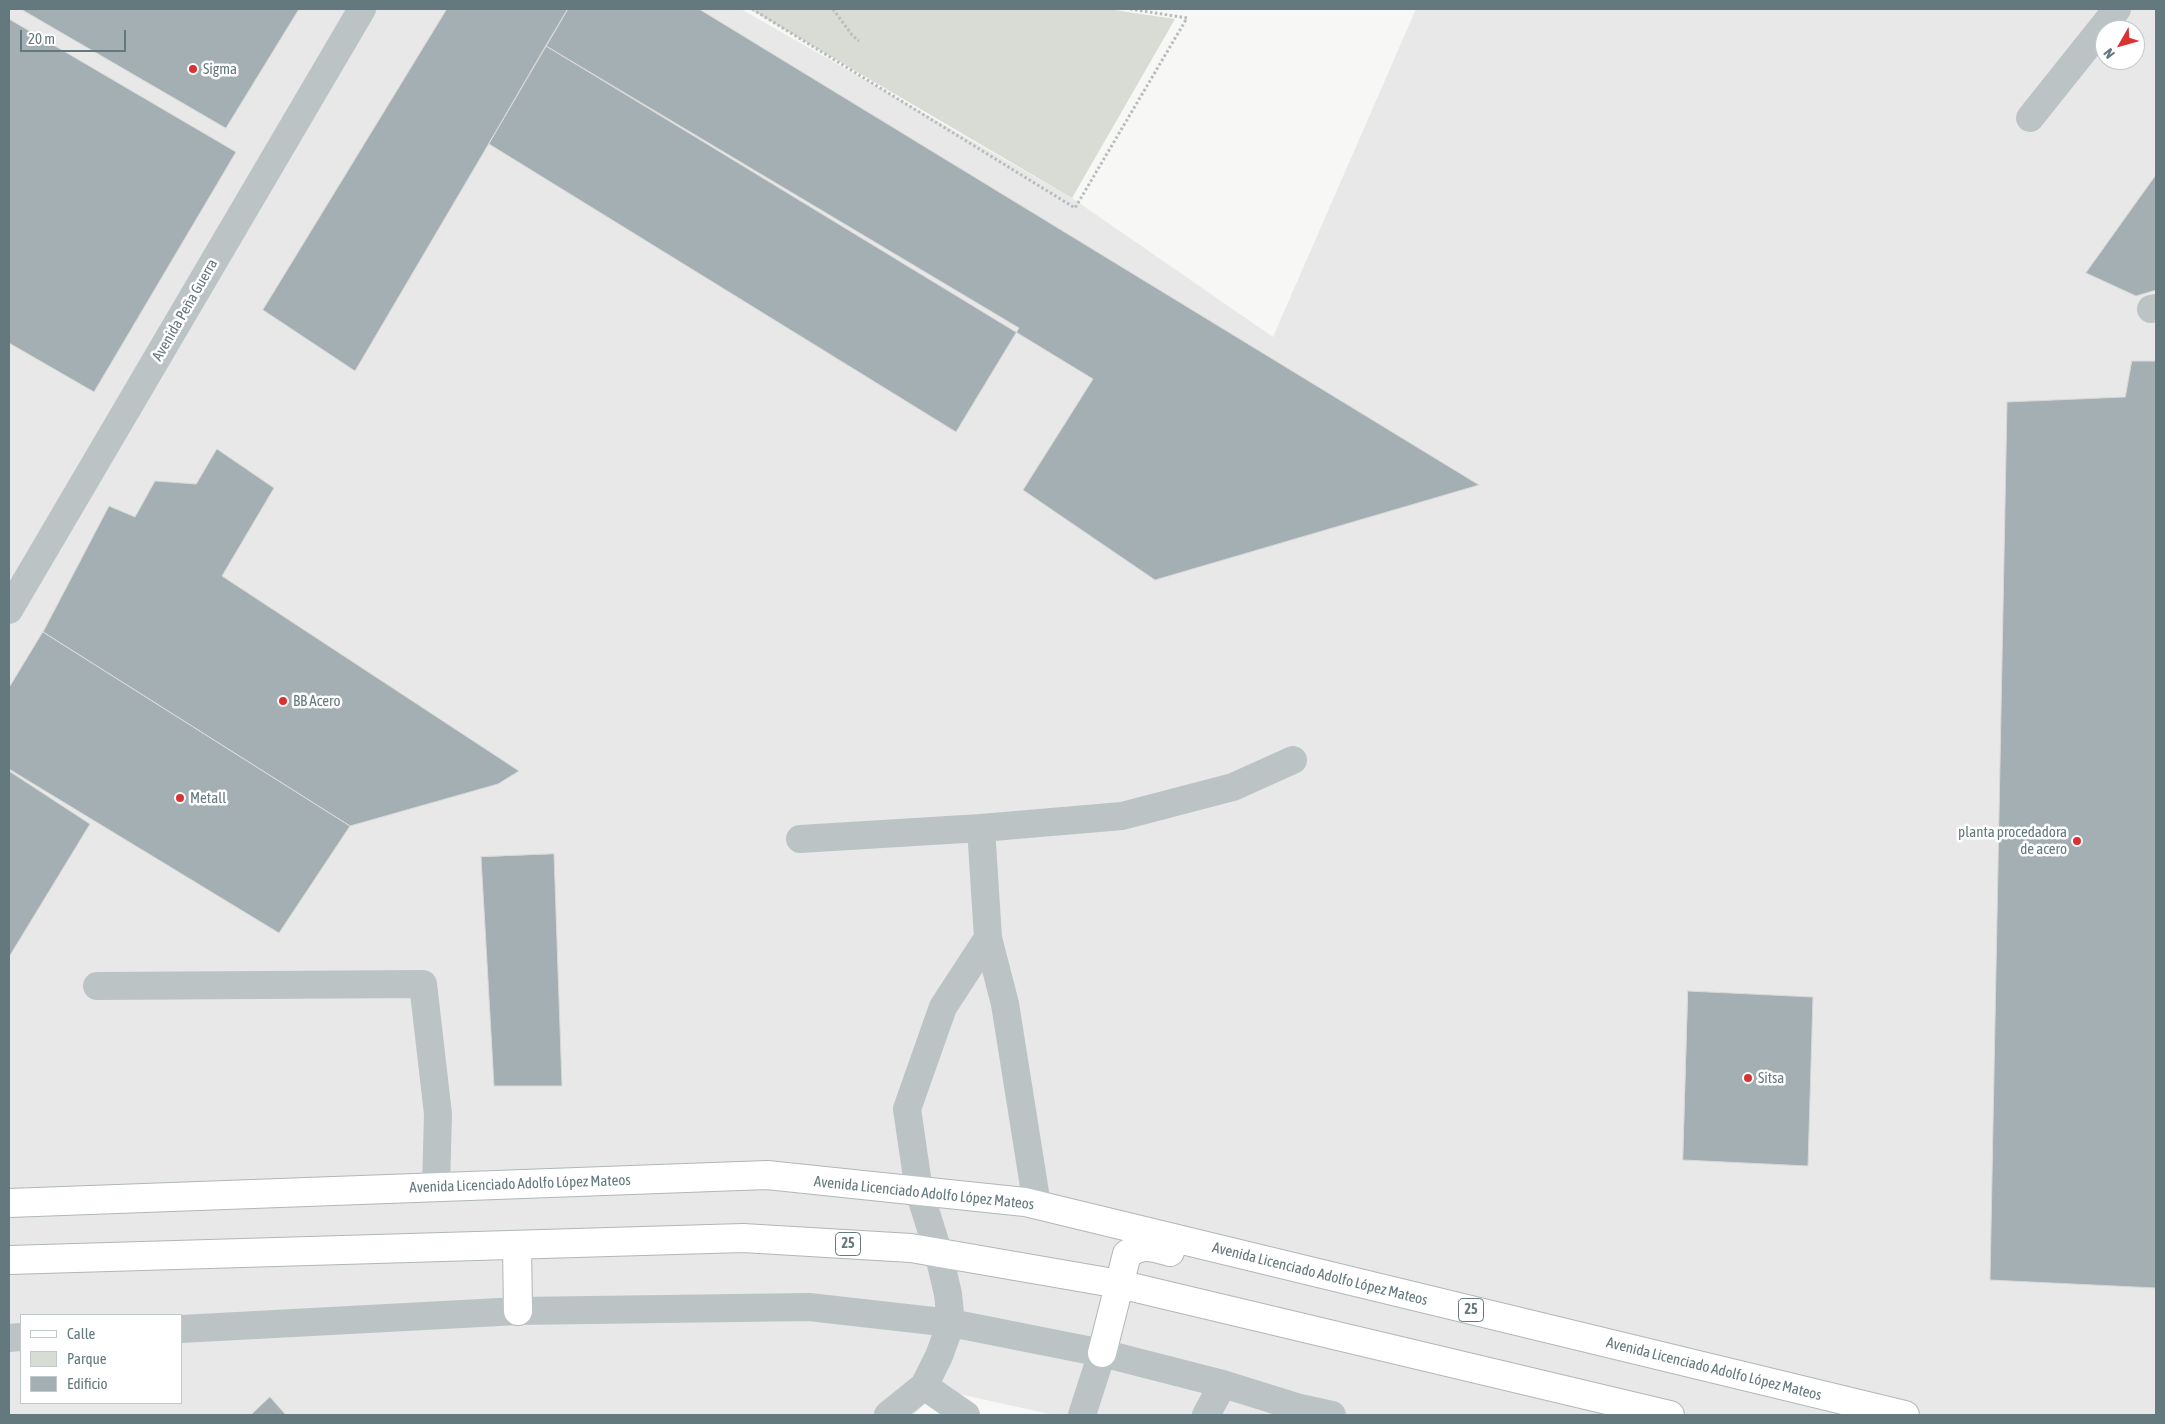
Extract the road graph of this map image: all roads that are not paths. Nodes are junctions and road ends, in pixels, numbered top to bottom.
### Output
1 (362, 9) edge
2 (2117, 9) edge
3 (2030, 118) dead end
4 (9, 610) edge
5 (1293, 760) dead end
6 (981, 828) junction
7 (800, 839) dead end
8 (988, 938) junction
9 (97, 986) dead end
10 (436, 1188) junction
11 (919, 1191) junction
12 (9, 1203) edge
13 (1037, 1205) junction
14 (517, 1245) junction
15 (938, 1251) junction
16 (1253, 1258) junction
17 (9, 1260) edge
18 (1119, 1284) junction
19 (518, 1311) junction
20 (951, 1323) junction
21 (182, 1329) edge
22 (1102, 1353) junction
23 (1223, 1384) junction
24 (924, 1386) junction
25 (888, 1415) edge
26 (966, 1415) edge
27 (1082, 1415) edge
28 (1206, 1415) edge
29 (1332, 1415) edge
30 (1670, 1415) edge
31 (1905, 1415) edge

1 - 4 street, Avenida Peña Guerra
2 - 3 street
5 - 6 street
6 - 7 street
6 - 8 street
8 - 11 street
8 - 13 street
9 - 10 street
10 - 11 main road, Avenida Licenciado Adolfo López Mateos / 25
10 - 12 main road, Avenida Licenciado Adolfo López Mateos / 25
11 - 13 main road, Avenida Licenciado Adolfo López Mateos / 25
11 - 15 street
13 - 16 main road, Avenida Licenciado Adolfo López Mateos / 25
14 - 15 main road, 25
14 - 17 main road, 25
14 - 19 main road
15 - 18 main road, 25
15 - 20 street
16 - 18 main road
16 - 31 main road, Avenida Licenciado Adolfo López Mateos / 25
18 - 22 main road
18 - 30 main road, 25
19 - 20 street
19 - 21 street
20 - 22 street
20 - 24 street
22 - 23 street
22 - 27 street
23 - 28 street
23 - 29 street
24 - 25 street
24 - 26 street

